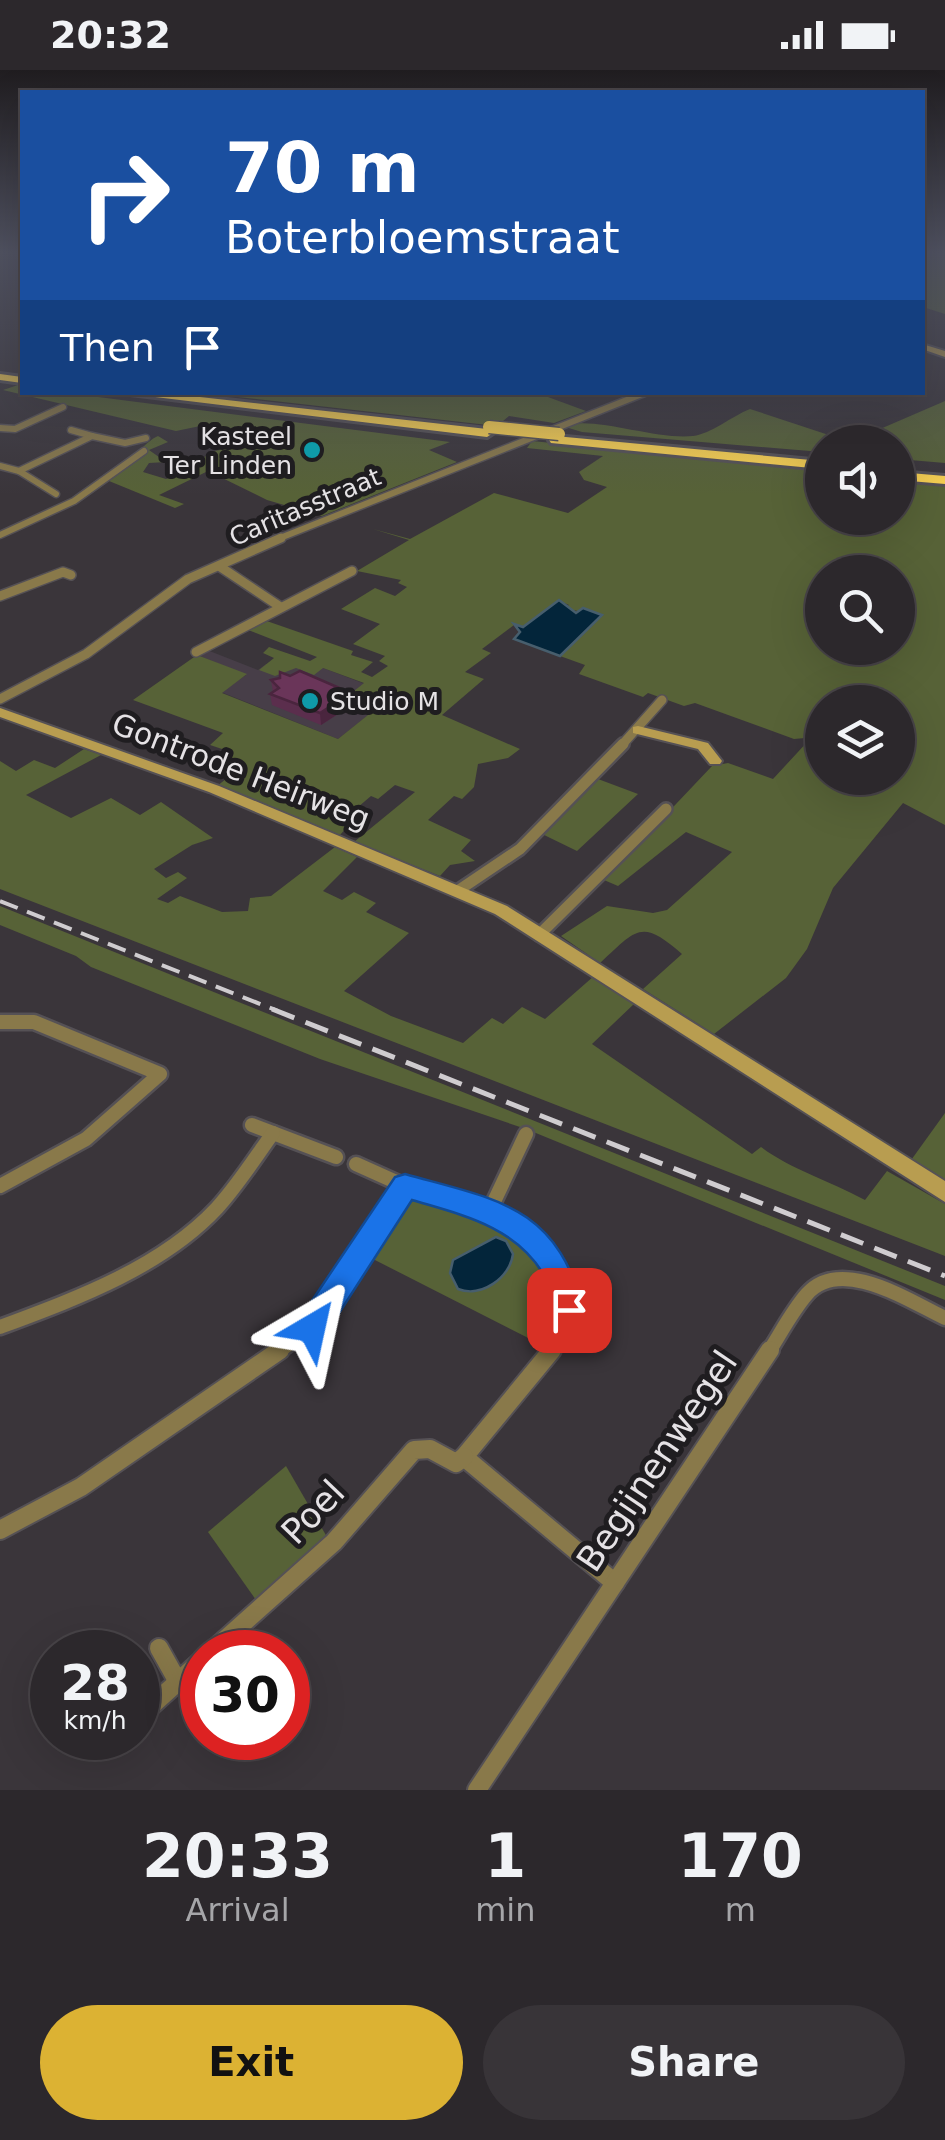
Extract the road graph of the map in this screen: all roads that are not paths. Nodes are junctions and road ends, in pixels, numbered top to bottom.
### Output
1 (148, 395) edge
2 (193, 395) edge
3 (639, 395) edge
4 (63, 407) dead end
5 (6, 430) edge
6 (71, 430) dead end
7 (488, 430) junction
8 (92, 436) junction
9 (146, 438) dead end
10 (144, 451) dead end
11 (805, 462) edge
12 (0, 466) edge
13 (19, 471) junction
14 (915, 473) edge
15 (945, 476) edge
16 (56, 494) dead end
17 (0, 535) edge
18 (218, 566) junction
19 (352, 572) dead end
20 (71, 575) dead end
21 (0, 596) edge
22 (280, 606) junction
23 (196, 652) dead end
24 (0, 699) edge
25 (662, 700) dead end
26 (0, 712) edge
27 (638, 730) junction
28 (715, 761) dead end
29 (666, 809) dead end
30 (459, 890) junction
31 (539, 935) junction
32 (0, 1022) edge
33 (252, 1125) dead end
34 (273, 1134) junction
35 (526, 1134) dead end
36 (336, 1157) dead end
37 (356, 1164) dead end
38 (0, 1186) edge
39 (405, 1186) junction
40 (945, 1193) edge
41 (490, 1210) junction
42 (945, 1318) edge
43 (0, 1327) edge
44 (464, 1457) junction
45 (0, 1530) edge
46 (615, 1583) junction
47 (236, 1630) edge
48 (160, 1650) edge
49 (178, 1682) joint
50 (160, 1698) edge
51 (477, 1790) edge

1 - 7 highway
2 - 7 highway
3 - 18 street, Caritasstraat
4 - 5 street
6 - 8 street
7 - 11 highway, bridge
8 - 9 street
8 - 13 street
10 - 17 street
12 - 13 street
13 - 16 street
14 - 15 highway
18 - 22 street
18 - 24 street, Caritasstraat
19 - 22 street
20 - 21 street
22 - 23 street
25 - 27 street
26 - 30 street, Gontrode Heirweg
27 - 28 street
27 - 30 street
29 - 31 street
30 - 31 street, Gontrode Heirweg
31 - 40 street, Gontrode Heirweg
32 - 38 street
33 - 34 street
34 - 36 street
34 - 43 street
35 - 41 street
37 - 39 street
39 - 41 street
39 - 45 street
41 - 44 street
42 - 46 street, Begijnenwegel
44 - 46 street
44 - 47 street, Poel
46 - 51 street, Begijnenwegel
48 - 49 street
49 - 50 street

